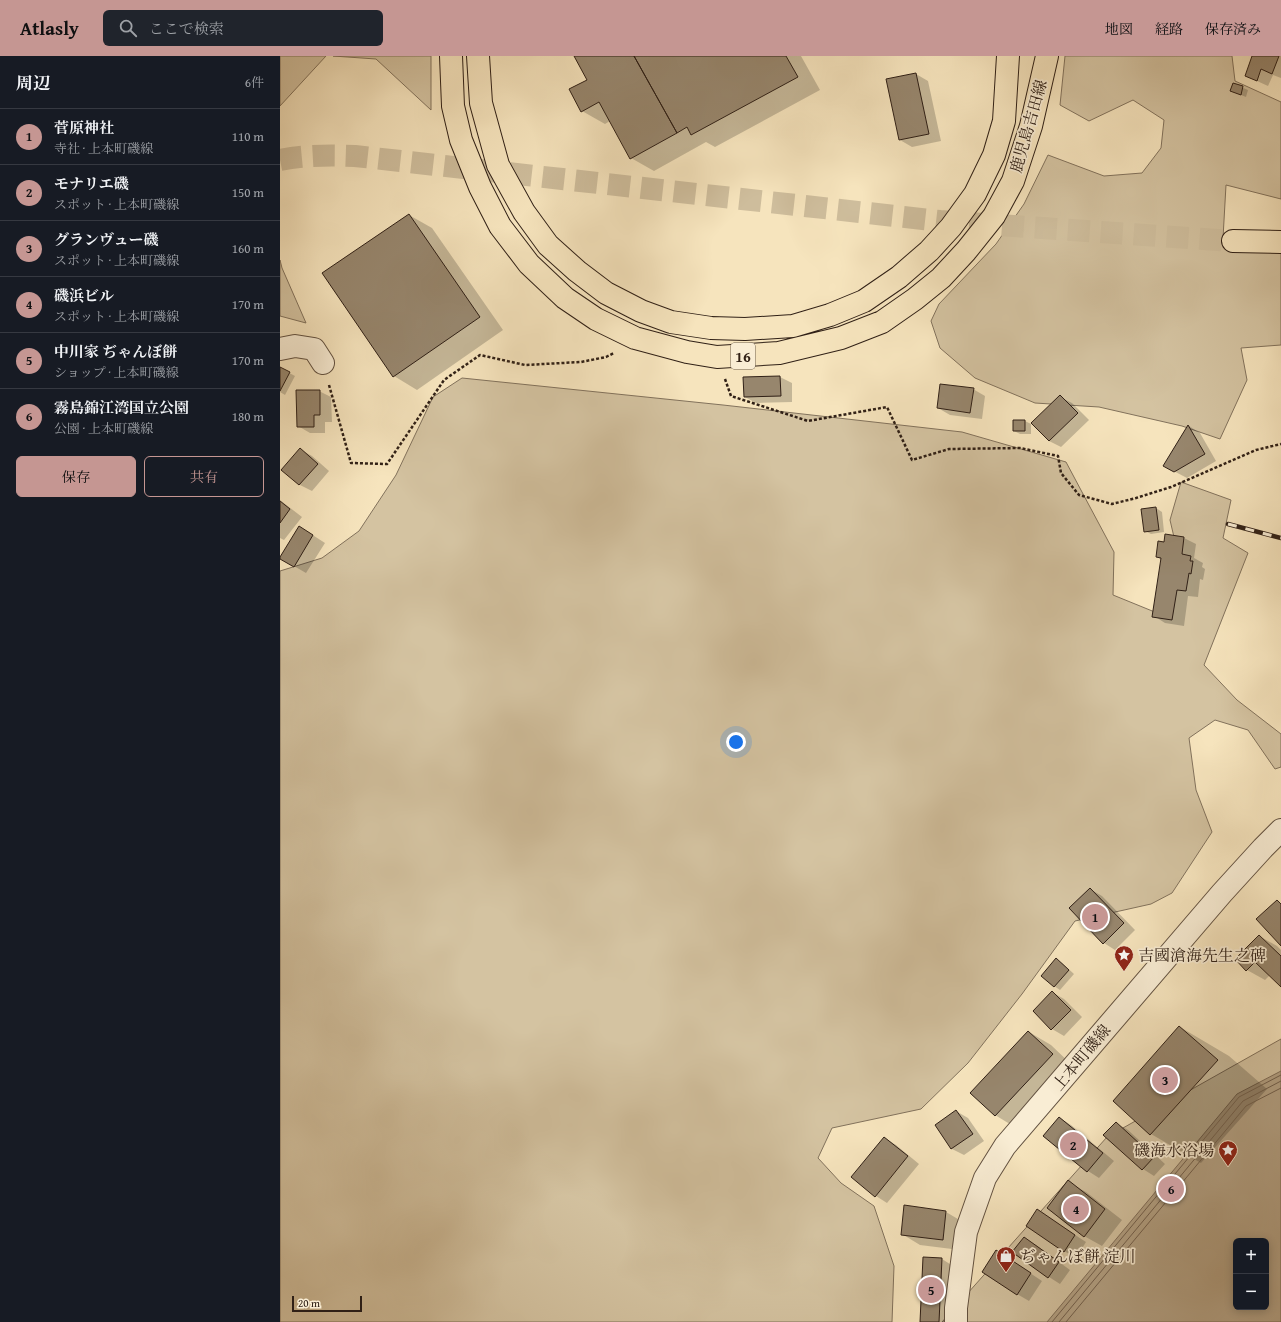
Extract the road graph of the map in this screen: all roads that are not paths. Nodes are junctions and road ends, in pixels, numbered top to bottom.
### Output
1 (451, 56) edge
2 (478, 56) edge
3 (1008, 56) edge
4 (1047, 56) edge
5 (1233, 241) tunnel mouth
6 (1281, 242) edge
7 (280, 349) edge
8 (322, 363) road end
9 (1281, 830) edge
10 (956, 1322) edge

1 - 4 main road, 鹿児島吉田線 / 16
2 - 3 main road, 鹿児島吉田線 / 16
5 - 6 main road
7 - 8 street
9 - 10 street, 上本町磯線

